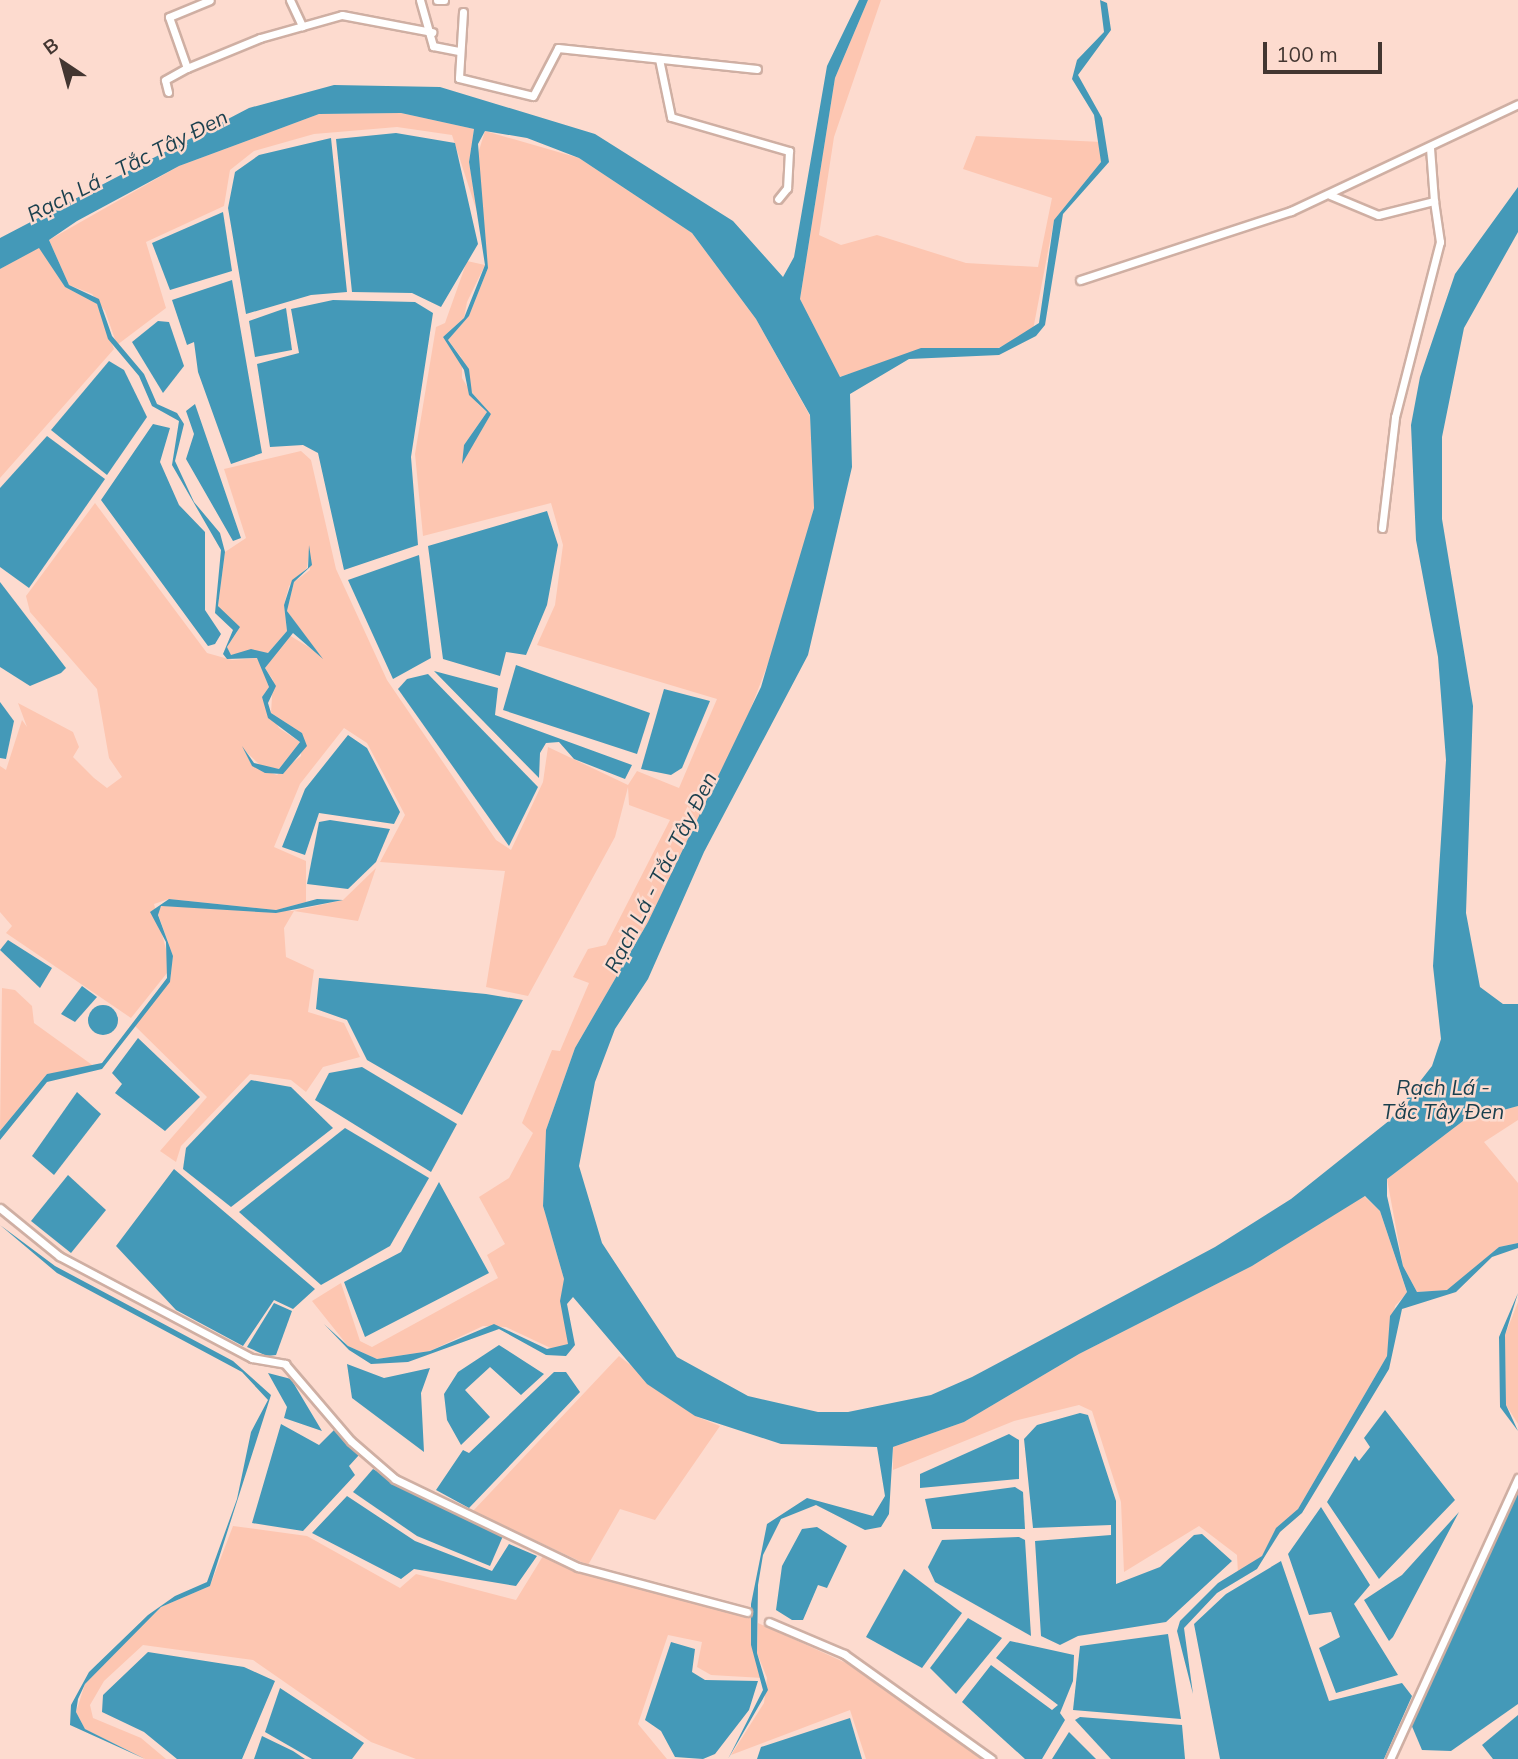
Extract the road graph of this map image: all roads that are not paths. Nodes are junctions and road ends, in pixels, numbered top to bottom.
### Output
1 (210, 0) edge
2 (290, 0) edge
3 (420, 0) edge
4 (437, 0) edge
5 (444, 0) edge
6 (463, 12) dead end
7 (302, 26) junction
8 (432, 33) junction
9 (459, 51) junction
10 (659, 59) junction
11 (187, 68) junction
12 (757, 69) dead end
13 (168, 92) dead end
14 (1518, 104) edge
15 (1430, 148) junction
16 (1329, 194) junction
17 (778, 199) dead end
18 (1434, 201) junction
19 (1080, 280) dead end
20 (1382, 528) dead end
21 (0, 1208) edge
22 (1518, 1478) edge
23 (747, 1612) dead end
24 (769, 1622) dead end
25 (991, 1759) edge
26 (1390, 1759) edge

1 - 11 street
2 - 7 street
3 - 8 street
4 - 5 street
6 - 9 street
7 - 8 street
7 - 11 street
8 - 9 street
9 - 10 street
10 - 12 street
10 - 17 street
11 - 13 street
14 - 15 street
15 - 16 street
15 - 18 street
16 - 18 street
16 - 19 street
18 - 20 street
21 - 23 street
22 - 26 street
24 - 25 street

